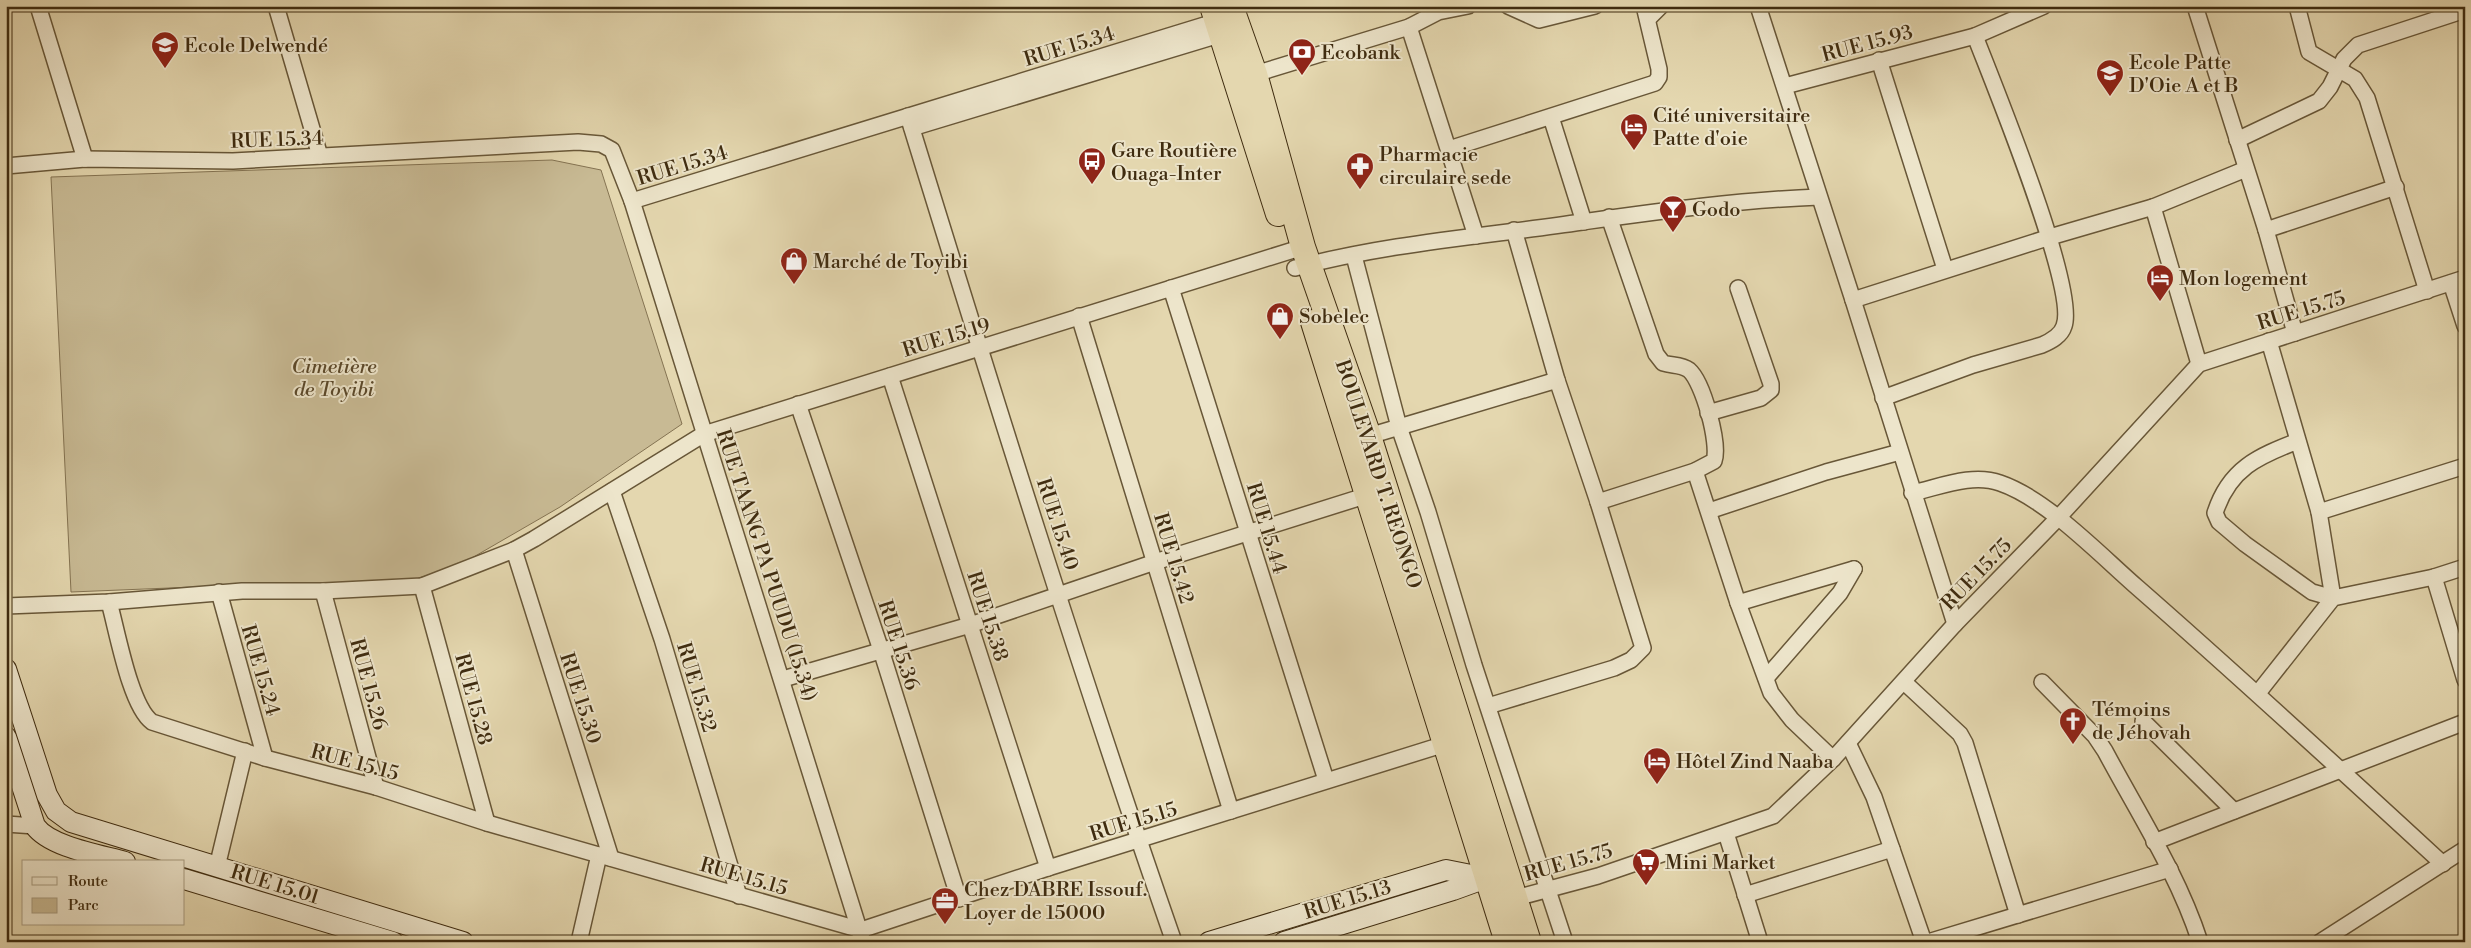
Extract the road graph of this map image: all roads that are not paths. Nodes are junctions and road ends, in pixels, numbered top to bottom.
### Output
1 (38, 6) edge
2 (276, 6) edge
3 (1468, 6) edge
4 (1508, 6) edge
5 (1595, 6) edge
6 (1661, 6) edge
7 (1758, 6) edge
8 (2195, 6) edge
9 (2298, 6) edge
10 (2037, 7) edge
11 (2465, 10) edge
12 (1646, 13) edge
13 (1226, 19) edge
14 (1409, 26) junction
15 (1975, 36) junction
16 (1879, 60) junction
17 (2339, 71) junction
18 (1255, 74) junction
19 (1784, 86) junction
20 (1551, 117) junction
21 (910, 122) junction
22 (2237, 140) junction
23 (1449, 149) junction
24 (320, 156) junction
25 (85, 159) junction
26 (6, 166) edge
27 (2246, 170) junction
28 (2396, 187) junction
29 (1819, 197) junction
30 (632, 201) junction
31 (2153, 207) junction
32 (1609, 217) junction
33 (1584, 222) junction
34 (1514, 230) junction
35 (2266, 230) junction
36 (1476, 236) junction
37 (2050, 237) junction
38 (1354, 256) junction
39 (1299, 257) junction
40 (1945, 269) junction
41 (2458, 281) edge
42 (1171, 288) junction
43 (1738, 288) dead end
44 (2427, 291) junction
45 (1853, 300) junction
46 (1079, 316) junction
47 (2465, 326) edge
48 (2296, 333) junction
49 (2269, 341) junction
50 (980, 347) junction
51 (2199, 364) junction
52 (890, 376) junction
53 (1557, 380) junction
54 (1883, 398) junction
55 (798, 404) junction
56 (1708, 413) junction
57 (1399, 427) junction
58 (704, 434) junction
59 (1370, 436) junction
60 (2298, 441) junction
61 (1900, 452) junction
62 (2465, 466) edge
63 (1695, 471) junction
64 (612, 491) junction
65 (1912, 493) junction
66 (1368, 495) junction
67 (1598, 502) junction
68 (1708, 511) junction
69 (2319, 512) junction
70 (2058, 518) junction
71 (1248, 534) junction
72 (514, 550) junction
73 (1155, 562) junction
74 (2465, 567) edge
75 (2434, 577) junction
76 (422, 586) junction
77 (323, 591) junction
78 (219, 592) junction
79 (1060, 595) junction
80 (2333, 598) junction
81 (110, 602) junction
82 (1738, 603) junction
83 (6, 606) edge
84 (970, 624) junction
85 (1955, 624) junction
86 (881, 650) junction
87 (6, 669) edge
88 (1766, 678) junction
89 (783, 679) junction
90 (2465, 680) edge
91 (1904, 682) junction
92 (2042, 682) dead end
93 (2258, 693) junction
94 (1488, 706) junction
95 (2142, 721) dead end
96 (2465, 722) edge
97 (6, 737) edge
98 (1848, 743) junction
99 (1445, 744) junction
100 (245, 751) junction
101 (265, 758) junction
102 (1833, 759) junction
103 (2340, 769) junction
104 (1326, 780) junction
105 (376, 787) junction
106 (1231, 811) junction
107 (2234, 811) junction
108 (487, 823) junction
109 (6, 824) edge
110 (35, 826) junction
111 (1726, 833) junction
112 (1139, 841) junction
113 (2154, 842) junction
114 (1892, 849) junction
115 (2465, 849) edge
116 (605, 856) junction
117 (118, 860) edge
118 (2443, 864) junction
119 (218, 867) junction
120 (1048, 868) junction
121 (2170, 869) junction
122 (1486, 878) junction
123 (185, 879) edge
124 (1549, 890) junction
125 (1746, 895) junction
126 (739, 896) junction
127 (1516, 898) junction
128 (959, 899) junction
129 (2018, 915) junction
130 (862, 936) edge
131 (393, 942) edge
132 (463, 942) edge
133 (579, 942) edge
134 (1174, 942) edge
135 (1209, 942) edge
136 (1284, 942) edge
137 (1507, 942) edge
138 (1529, 942) edge
139 (1565, 942) edge
140 (1760, 942) edge
141 (1924, 942) edge
142 (1928, 942) edge
143 (2200, 942) edge
144 (2320, 942) edge

1 - 25 street
2 - 24 street
3 - 14 street
4 - 5 street
6 - 12 street
7 - 19 street
8 - 22 street
9 - 17 street
10 - 15 street, RUE 15.93
11 - 17 street
12 - 20 street
13 - 18 highway, BOULEVARD T. REONGO
13 - 21 street, RUE 15.34
13 - 39 highway
14 - 18 street
14 - 23 street
15 - 16 street, RUE 15.93
15 - 37 street
16 - 19 street, RUE 15.93
16 - 40 street
17 - 22 street
17 - 28 street
18 - 39 highway, BOULEVARD T. REONGO
19 - 29 street
20 - 23 street
20 - 33 street
21 - 30 street, RUE 15.34
21 - 50 street, RUE 15.40
22 - 27 street
23 - 36 street
24 - 25 street, RUE 15.34
24 - 30 street, RUE 15.34
25 - 26 street, RUE 15.34
27 - 31 street
27 - 35 street
28 - 35 street
28 - 44 street
29 - 32 street, RUE 15.19
29 - 45 street
30 - 58 street, RUE TAANG PA PUUDU (15.34)
31 - 37 street
31 - 51 street
32 - 33 street, RUE 15.19
32 - 56 street
33 - 34 street, RUE 15.19
34 - 36 street, RUE 15.19
34 - 53 street
35 - 48 street
36 - 38 street, RUE 15.19
37 - 40 street
37 - 54 street
38 - 39 street, RUE 15.19
38 - 57 street
39 - 42 street, RUE 15.19
39 - 59 highway, BOULEVARD T. REONGO
39 - 66 highway
40 - 45 street
41 - 44 street, RUE 15.75
41 - 47 street
42 - 46 street, RUE 15.19
42 - 71 street, RUE 15.44
43 - 56 street
44 - 48 street, RUE 15.75
45 - 54 street
46 - 50 street, RUE 15.19
46 - 73 street, RUE 15.42
48 - 49 street, RUE 15.75
49 - 51 street, RUE 15.75
49 - 60 street
50 - 52 street, RUE 15.19
50 - 79 street, RUE 15.40
51 - 70 street, RUE 15.75
52 - 55 street, RUE 15.19
52 - 84 street, RUE 15.38
53 - 57 street
53 - 67 street
54 - 61 street
55 - 58 street, RUE 15.19
55 - 86 street, RUE 15.36
56 - 63 street
57 - 59 street
57 - 94 street
58 - 64 street, RUE 15.19
58 - 89 street, RUE TAANG PA PUUDU (15.34)
59 - 127 highway, BOULEVARD T. REONGO
60 - 69 street
60 - 80 street
61 - 65 street
61 - 68 street
62 - 69 street
63 - 67 street
63 - 68 street
64 - 72 street, RUE 15.19
64 - 126 street, RUE 15.32
65 - 70 street
65 - 85 street
66 - 71 street
66 - 99 highway
67 - 94 street
68 - 82 street
69 - 80 street
70 - 85 street, RUE 15.75
70 - 93 street
71 - 73 street
71 - 104 street, RUE 15.44
72 - 76 street, RUE 15.19
72 - 116 street, RUE 15.30
73 - 79 street
73 - 106 street, RUE 15.42
74 - 75 street
75 - 80 street
75 - 90 street
76 - 77 street, RUE 15.19
76 - 108 street, RUE 15.28
77 - 78 street, RUE 15.19
77 - 105 street, RUE 15.26
78 - 81 street, RUE 15.19
78 - 101 street, RUE 15.24
79 - 84 street
79 - 112 street, RUE 15.40
80 - 93 street
81 - 83 street, RUE 15.19
81 - 100 street, RUE 15.15
82 - 88 street
82 - 88 street
84 - 86 street
84 - 120 street, RUE 15.38
85 - 91 street, RUE 15.75
86 - 89 street
86 - 128 street, RUE 15.36
87 - 119 main road, RUE 15.01
88 - 102 street
89 - 130 street, RUE TAANG PA PUUDU (15.34)
91 - 98 street, RUE 15.75
91 - 129 street
92 - 113 street
93 - 103 street
94 - 124 street
95 - 107 street
96 - 103 street
97 - 110 main road
98 - 102 street, RUE 15.75
98 - 114 street
99 - 104 street, RUE 15.15
99 - 122 highway
100 - 101 street, RUE 15.15
100 - 119 street
101 - 105 street, RUE 15.15
102 - 111 street, RUE 15.75
103 - 107 street
103 - 118 street
104 - 106 street, RUE 15.15
105 - 108 street, RUE 15.15
106 - 112 street, RUE 15.15
107 - 113 street
108 - 116 street, RUE 15.15
109 - 110 street
110 - 117 main road
111 - 124 street, RUE 15.75
111 - 125 street
112 - 120 street, RUE 15.15
112 - 134 street, RUE 15.40
113 - 121 street
114 - 125 street
114 - 141 street
115 - 118 street
116 - 126 street, RUE 15.15
116 - 133 street
118 - 144 street
119 - 132 main road, RUE 15.01
120 - 128 street, RUE 15.15
121 - 129 street
121 - 143 street
122 - 127 main road, RUE 15.13
122 - 135 main road, RUE 15.13
122 - 136 main road, RUE 15.13
122 - 137 highway
123 - 131 main road, RUE 15.01
124 - 127 street, RUE 15.75
124 - 139 street
125 - 140 street
126 - 130 street, RUE 15.15
127 - 138 highway, BOULEVARD T. REONGO
128 - 130 street, RUE 15.15
129 - 142 street

